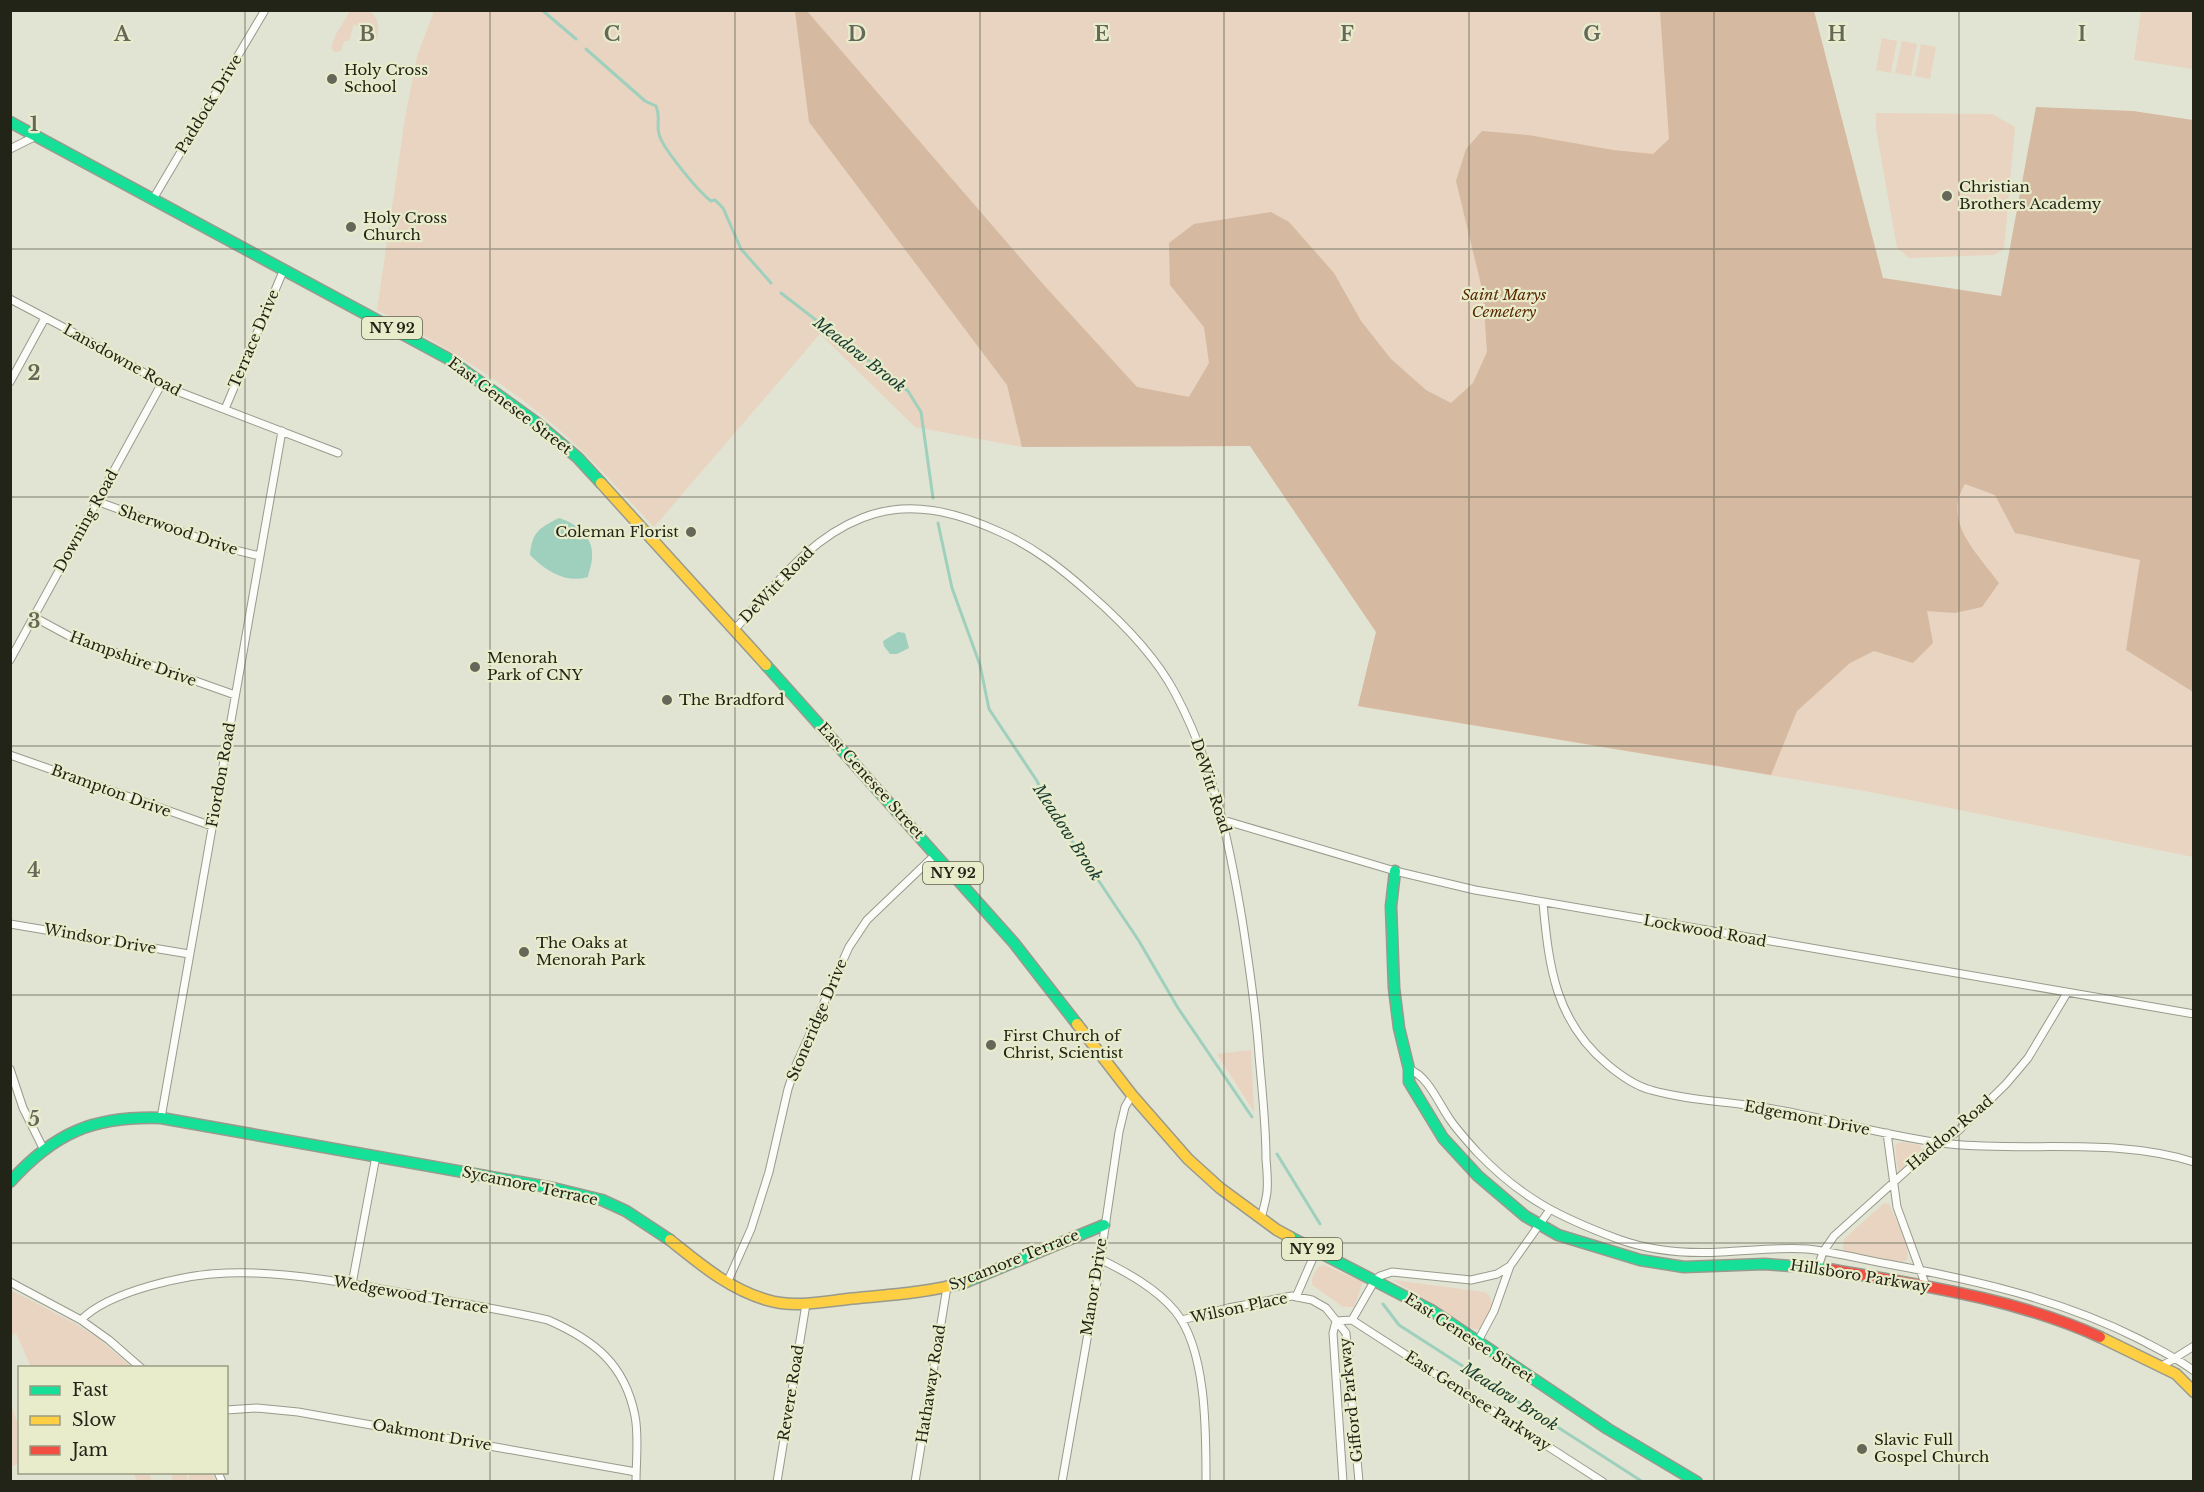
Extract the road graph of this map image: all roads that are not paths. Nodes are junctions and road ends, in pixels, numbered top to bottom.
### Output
1 (265, 10) edge
2 (11, 123) edge
3 (36, 136) junction
4 (10, 149) edge
5 (153, 199) junction
6 (284, 269) junction
7 (10, 299) edge
8 (45, 318) junction
9 (10, 382) edge
10 (162, 383) junction
11 (225, 409) junction
12 (282, 431) junction
13 (338, 453) dead end
14 (96, 501) junction
15 (260, 556) junction
16 (34, 617) junction
17 (735, 629) junction
18 (10, 660) edge
19 (235, 695) junction
20 (10, 755) edge
21 (1223, 820) junction
22 (212, 826) junction
23 (936, 854) junction
24 (1395, 871) junction
25 (1543, 903) junction
26 (10, 924) edge
27 (189, 954) junction
28 (2067, 993) junction
29 (2193, 1014) edge
30 (10, 1069) edge
31 (1409, 1069) junction
32 (1132, 1095) junction
33 (161, 1118) junction
34 (1887, 1133) junction
35 (1941, 1142) junction
36 (43, 1148) junction
37 (376, 1156) junction
38 (2193, 1162) edge
39 (10, 1182) edge
40 (1893, 1183) junction
41 (1549, 1211) junction
42 (1261, 1219) junction
43 (1104, 1225) junction
44 (1539, 1225) junction
45 (1316, 1251) junction
46 (1823, 1252) junction
47 (1100, 1258) junction
48 (1510, 1266) junction
49 (1818, 1267) junction
50 (1920, 1270) junction
51 (1375, 1280) junction
52 (10, 1282) edge
53 (727, 1283) junction
54 (352, 1284) junction
55 (1926, 1286) junction
56 (947, 1287) junction
57 (1296, 1297) junction
58 (806, 1304) junction
59 (81, 1320) junction
60 (1182, 1320) junction
61 (1352, 1320) junction
62 (1336, 1321) junction
63 (1478, 1341) junction
64 (2193, 1346) edge
65 (2175, 1358) junction
66 (139, 1366) edge
67 (2162, 1366) junction
68 (2193, 1371) edge
69 (2193, 1392) edge
70 (228, 1410) edge
71 (636, 1472) junction
72 (636, 1482) edge
73 (777, 1482) edge
74 (915, 1482) edge
75 (1062, 1482) edge
76 (1206, 1482) edge
77 (1343, 1482) edge
78 (1359, 1482) edge
79 (1603, 1482) edge
80 (1697, 1482) edge

1 - 5 street, Paddock Drive
2 - 3 street, East Genesee Street / NY 92
3 - 4 street
3 - 5 street, East Genesee Street / NY 92
5 - 6 street, East Genesee Street / NY 92
6 - 11 street, Terrace Drive
6 - 17 street, East Genesee Street / NY 92
7 - 8 street, Lansdowne Road
8 - 9 street
8 - 10 street, Lansdowne Road
10 - 11 street, Lansdowne Road
10 - 14 street, Downing Road
11 - 12 street, Lansdowne Road
12 - 13 street, Lansdowne Road
12 - 15 street, Fiordon Road
14 - 15 street, Sherwood Drive
14 - 16 street, Downing Road
15 - 19 street, Fiordon Road
16 - 18 street, Downing Road
16 - 19 street, Hampshire Drive
17 - 21 street, DeWitt Road
17 - 23 street, East Genesee Street / NY 92
19 - 22 street, Fiordon Road
20 - 22 street, Brampton Drive
21 - 24 street, Lockwood Road
21 - 42 street, DeWitt Road
22 - 27 street, Fiordon Road
23 - 32 street, East Genesee Street / NY 92
23 - 53 street, Stoneridge Drive
24 - 25 street, Lockwood Road
24 - 31 street, Hillsboro Parkway
25 - 28 street, Lockwood Road
25 - 34 street, Edgemont Drive
26 - 27 street, Windsor Drive
27 - 33 street, Fiordon Road
28 - 29 street, Lockwood Road
28 - 35 street, Haddon Road
30 - 36 street
31 - 41 street, Hillsboro Parkway
31 - 44 street, Hillsboro Parkway
32 - 42 street, East Genesee Street / NY 92
32 - 43 street, Manor Drive
33 - 36 street, Sycamore Terrace
33 - 37 street, Sycamore Terrace
34 - 35 street, Edgemont Drive
34 - 40 street, Haddon Road
35 - 38 street, Edgemont Drive
35 - 40 street, Haddon Road
36 - 39 street, Sycamore Terrace
37 - 53 street, Sycamore Terrace
37 - 54 street
40 - 46 street, Haddon Road
40 - 50 street, Haddon Road
41 - 44 street
41 - 46 street, Hillsboro Parkway
42 - 45 street, East Genesee Street / NY 92
43 - 47 street, Manor Drive
43 - 56 street, Sycamore Terrace
44 - 48 street
44 - 49 street, Hillsboro Parkway
45 - 51 street, East Genesee Street / NY 92
45 - 57 street
46 - 49 street, Haddon Road
46 - 50 street, Hillsboro Parkway
47 - 60 street
47 - 75 street, Manor Drive
48 - 51 street
48 - 63 street
49 - 55 street, Hillsboro Parkway
50 - 55 street, Haddon Road
50 - 65 street, Hillsboro Parkway
51 - 61 street
51 - 63 street, East Genesee Street / NY 92
52 - 59 street
53 - 58 street, Sycamore Terrace
54 - 59 street, Wedgewood Terrace
54 - 71 street, Wedgewood Terrace
55 - 67 street, Hillsboro Parkway
56 - 58 street, Sycamore Terrace
56 - 74 street, Hathaway Road
57 - 60 street, Wilson Place
57 - 62 street, Gifford Parkway
58 - 73 street, Revere Road
59 - 66 street
60 - 76 street
61 - 62 street
61 - 79 street, East Genesee Parkway
62 - 77 street, Gifford Parkway
62 - 78 street, Gifford Parkway
63 - 80 street, East Genesee Street / NY 92
64 - 65 street
65 - 67 street
65 - 68 street, Hillsboro Parkway
67 - 69 street, Hillsboro Parkway
70 - 71 street, Oakmont Drive
71 - 72 street, Wedgewood Terrace

